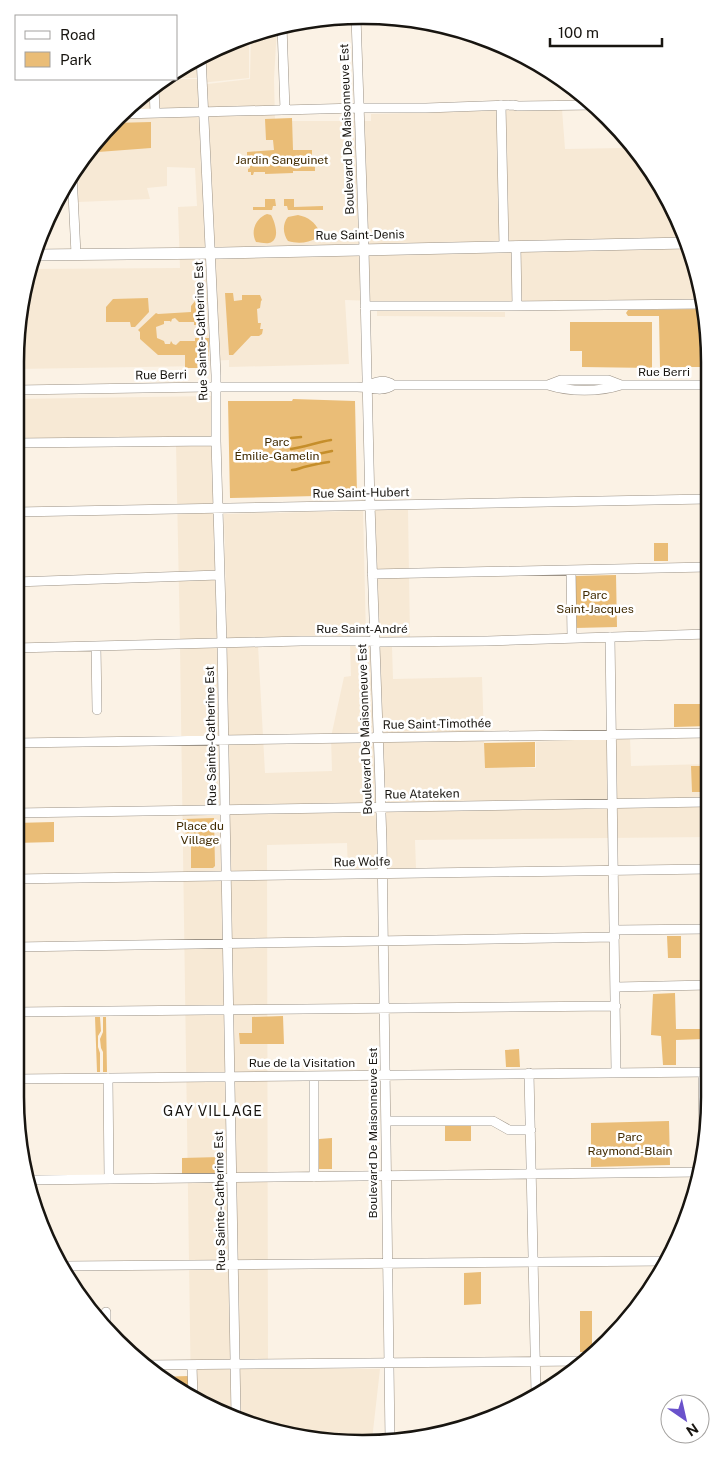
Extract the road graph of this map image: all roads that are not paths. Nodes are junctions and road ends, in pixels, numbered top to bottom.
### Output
1 (356, 24) edge
2 (282, 33) edge
3 (201, 65) edge
4 (154, 95) edge
5 (501, 105) junction
6 (583, 105) edge
7 (358, 108) junction
8 (285, 110) junction
9 (204, 112) junction
10 (155, 113) junction
11 (133, 114) edge
12 (73, 187) edge
13 (679, 243) edge
14 (510, 246) junction
15 (364, 249) junction
16 (211, 253) junction
17 (76, 254) junction
18 (42, 255) edge
19 (696, 304) edge
20 (365, 306) junction
21 (517, 306) junction
22 (701, 384) edge
23 (216, 387) junction
24 (367, 387) junction
25 (24, 390) edge
26 (216, 441) junction
27 (24, 444) edge
28 (701, 499) edge
29 (370, 505) junction
30 (218, 508) junction
31 (24, 512) edge
32 (701, 567) edge
33 (571, 570) junction
34 (372, 574) junction
35 (219, 575) junction
36 (24, 582) edge
37 (701, 634) edge
38 (610, 636) junction
39 (572, 638) junction
40 (375, 642) junction
41 (222, 644) junction
42 (96, 646) junction
43 (24, 648) edge
44 (97, 710) dead end
45 (701, 733) edge
46 (612, 734) junction
47 (377, 738) junction
48 (223, 740) junction
49 (24, 743) edge
50 (701, 802) edge
51 (613, 803) junction
52 (380, 807) junction
53 (224, 809) junction
54 (24, 813) edge
55 (701, 869) edge
56 (614, 871) junction
57 (382, 874) junction
58 (226, 876) junction
59 (24, 879) edge
60 (701, 929) edge
61 (615, 933) junction
62 (384, 940) junction
63 (227, 943) junction
64 (24, 947) edge
65 (701, 985) edge
66 (616, 986) junction
67 (616, 1006) junction
68 (384, 1009) junction
69 (228, 1010) junction
70 (24, 1012) edge
71 (616, 1072) junction
72 (701, 1072) edge
73 (530, 1073) junction
74 (386, 1075) junction
75 (314, 1076) junction
76 (230, 1077) junction
77 (108, 1078) junction
78 (24, 1080) edge
79 (386, 1121) junction
80 (531, 1130) junction
81 (693, 1172) edge
82 (532, 1173) junction
83 (386, 1176) junction
84 (232, 1178) junction
85 (314, 1178) junction
86 (109, 1179) junction
87 (34, 1180) edge
88 (658, 1261) edge
89 (534, 1262) junction
90 (387, 1263) junction
91 (233, 1265) junction
92 (69, 1266) edge
93 (106, 1312) dead end
94 (106, 1318) edge
95 (536, 1361) junction
96 (574, 1361) edge
97 (388, 1362) junction
98 (192, 1364) junction
99 (235, 1364) junction
100 (156, 1365) edge
101 (536, 1387) edge
102 (193, 1390) edge
103 (236, 1410) edge
104 (390, 1434) edge

1 - 7 street, Boulevard De Maisonneuve Est
2 - 8 street
3 - 9 street, Rue Sainte-Catherine Est
4 - 10 street
5 - 6 street
5 - 7 street
5 - 14 street
7 - 8 street
7 - 15 street, Boulevard De Maisonneuve Est
8 - 9 street
9 - 10 street
9 - 16 street, Rue Sainte-Catherine Est
10 - 11 street
12 - 17 street
13 - 14 main road, Rue Saint-Denis
14 - 15 main road, Rue Saint-Denis
14 - 21 street
15 - 16 main road, Rue Saint-Denis
15 - 20 street, Boulevard De Maisonneuve Est
16 - 17 main road, Rue Saint-Denis
16 - 23 street, Rue Sainte-Catherine Est
17 - 18 main road, Rue Saint-Denis
19 - 21 street
20 - 21 street
20 - 24 street, Boulevard De Maisonneuve Est
22 - 24 street, Rue Berri
23 - 24 street, Rue Berri
23 - 25 street, Rue Berri
23 - 26 street, Rue Sainte-Catherine Est
24 - 29 street, Boulevard De Maisonneuve Est
26 - 27 street
26 - 30 street, Rue Sainte-Catherine Est
28 - 29 street, Rue Saint-Hubert
29 - 30 street, Rue Saint-Hubert
29 - 34 street, Boulevard De Maisonneuve Est
30 - 31 street, Rue Saint-Hubert
30 - 35 street, Rue Sainte-Catherine Est
32 - 33 street
33 - 34 street
33 - 39 street
34 - 40 street, Boulevard De Maisonneuve Est
35 - 36 street
35 - 41 street, Rue Sainte-Catherine Est
37 - 38 street, Rue Saint-André
38 - 39 street, Rue Saint-André
38 - 46 street
39 - 40 street, Rue Saint-André
40 - 41 street, Rue Saint-André
40 - 47 street, Boulevard De Maisonneuve Est
41 - 42 street, Rue Saint-André
41 - 48 street, Rue Sainte-Catherine Est
42 - 43 street, Rue Saint-André
42 - 44 street
45 - 46 street, Rue Saint-Timothée
46 - 47 street, Rue Saint-Timothée
46 - 51 street
47 - 48 street, Rue Saint-Timothée
47 - 52 street, Boulevard De Maisonneuve Est
48 - 49 street, Rue Saint-Timothée
48 - 53 street, Rue Sainte-Catherine Est
50 - 51 street, Rue Atateken
51 - 52 street, Rue Atateken
51 - 56 street
52 - 53 street, Rue Atateken
52 - 57 street, Boulevard De Maisonneuve Est
53 - 54 street, Rue Atateken
53 - 58 street, Rue Sainte-Catherine Est
55 - 56 street, Rue Wolfe
56 - 57 street, Rue Wolfe
56 - 61 street
57 - 58 street, Rue Wolfe
57 - 62 street, Boulevard De Maisonneuve Est
58 - 59 street, Rue Wolfe
58 - 63 street, Rue Sainte-Catherine Est
60 - 61 street
61 - 62 street
61 - 66 street
62 - 63 street
62 - 68 street, Boulevard De Maisonneuve Est
63 - 64 street
63 - 69 street, Rue Sainte-Catherine Est
65 - 66 street
66 - 67 street
67 - 68 street
67 - 71 street
68 - 69 street
68 - 74 street, Boulevard De Maisonneuve Est
69 - 70 street
69 - 76 street, Rue Sainte-Catherine Est
71 - 72 street, Rue de la Visitation
71 - 73 street, Rue de la Visitation
73 - 74 street, Rue de la Visitation
73 - 80 street
74 - 75 street, Rue de la Visitation
74 - 79 street, Boulevard De Maisonneuve Est
75 - 76 street, Rue de la Visitation
75 - 85 street
76 - 77 street, Rue de la Visitation
76 - 84 street, Rue Sainte-Catherine Est
77 - 78 street, Rue de la Visitation
77 - 86 street
79 - 80 street
79 - 83 street, Boulevard De Maisonneuve Est
80 - 82 street
81 - 82 street
82 - 83 street
82 - 89 street
83 - 85 street
83 - 90 street, Boulevard De Maisonneuve Est
84 - 85 street
84 - 86 street
84 - 91 street, Rue Sainte-Catherine Est
86 - 87 street
88 - 89 street
89 - 90 street
89 - 95 street
90 - 91 street
90 - 97 street, Boulevard De Maisonneuve Est
91 - 92 street
91 - 99 street, Rue Sainte-Catherine Est
93 - 94 street
95 - 96 street
95 - 97 street
95 - 101 street
97 - 99 street
97 - 104 street, Boulevard De Maisonneuve Est
98 - 99 street
98 - 100 street
98 - 102 street
99 - 103 street, Rue Sainte-Catherine Est

